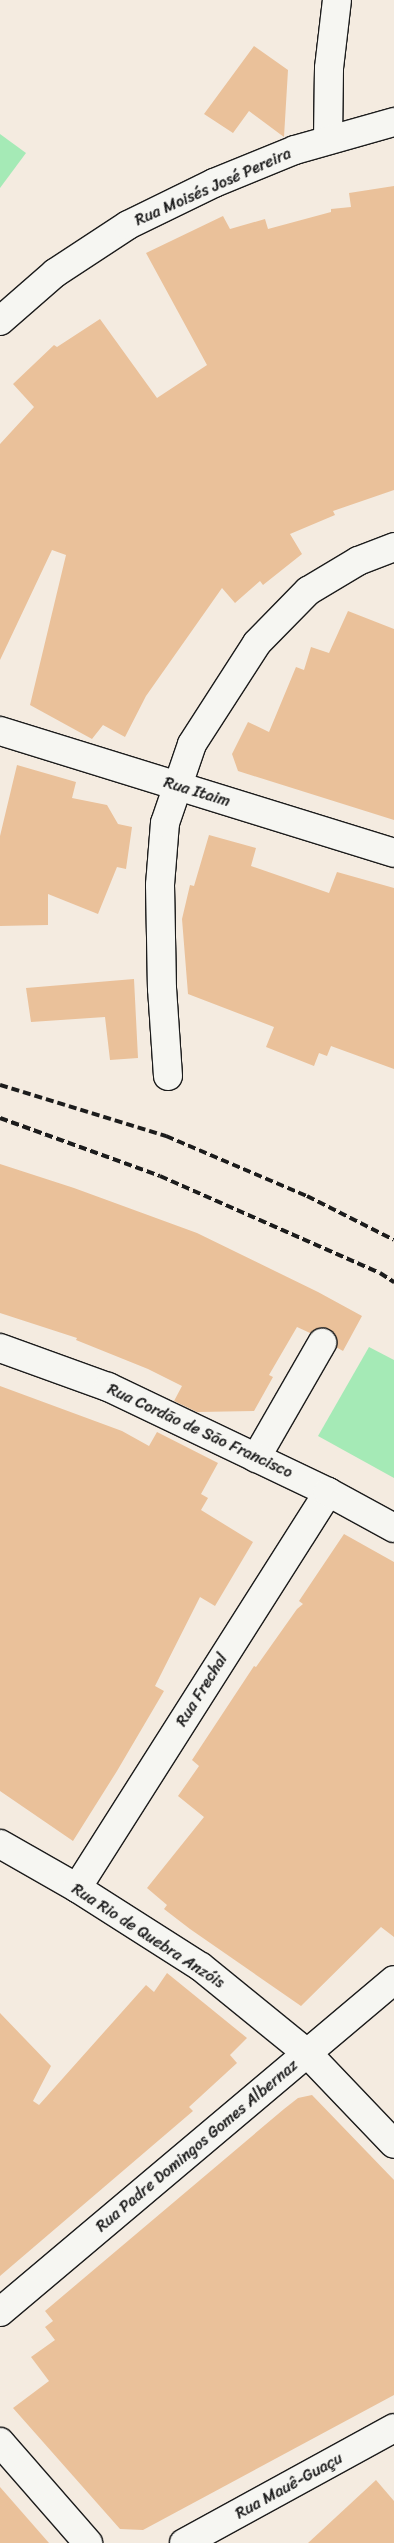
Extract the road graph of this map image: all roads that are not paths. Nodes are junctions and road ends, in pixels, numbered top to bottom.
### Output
1 (337, 0) edge
2 (394, 122) edge
3 (328, 140) junction
4 (0, 321) edge
5 (394, 548) edge
6 (0, 731) edge
7 (178, 786) junction
8 (394, 853) edge
9 (168, 1076) dead end
10 (322, 1343) dead end
11 (0, 1348) edge
12 (256, 1458) junction
13 (328, 1492) junction
14 (394, 1528) edge
15 (0, 1844) edge
16 (77, 1888) junction
17 (394, 1980) edge
18 (308, 2054) junction
19 (394, 2144) edge
20 (0, 2312) edge
21 (394, 2428) edge
22 (0, 2442) edge
23 (88, 2543) edge
24 (184, 2543) edge

1 - 3 street
2 - 3 street, Rua Moisés José Pereira
3 - 4 street, Rua Moisés José Pereira
5 - 7 street
6 - 7 street, Rua Itaim
7 - 8 street, Rua Itaim
7 - 9 street
10 - 12 street
11 - 12 street, Rua Cordão de São Francisco
12 - 13 street, Rua Cordão de São Francisco
13 - 14 street, Rua Cordão de São Francisco
13 - 16 street, Rua Frechal
15 - 16 street, Rua Rio de Quebra Anzóis
16 - 18 street, Rua Rio de Quebra Anzóis
17 - 18 street, Rua Padre Domingos Gomes Albernaz
18 - 19 street, Rua Rio de Quebra Anzóis
18 - 20 street, Rua Padre Domingos Gomes Albernaz
21 - 24 street, Rua Mauê-Guaçu
22 - 23 street

